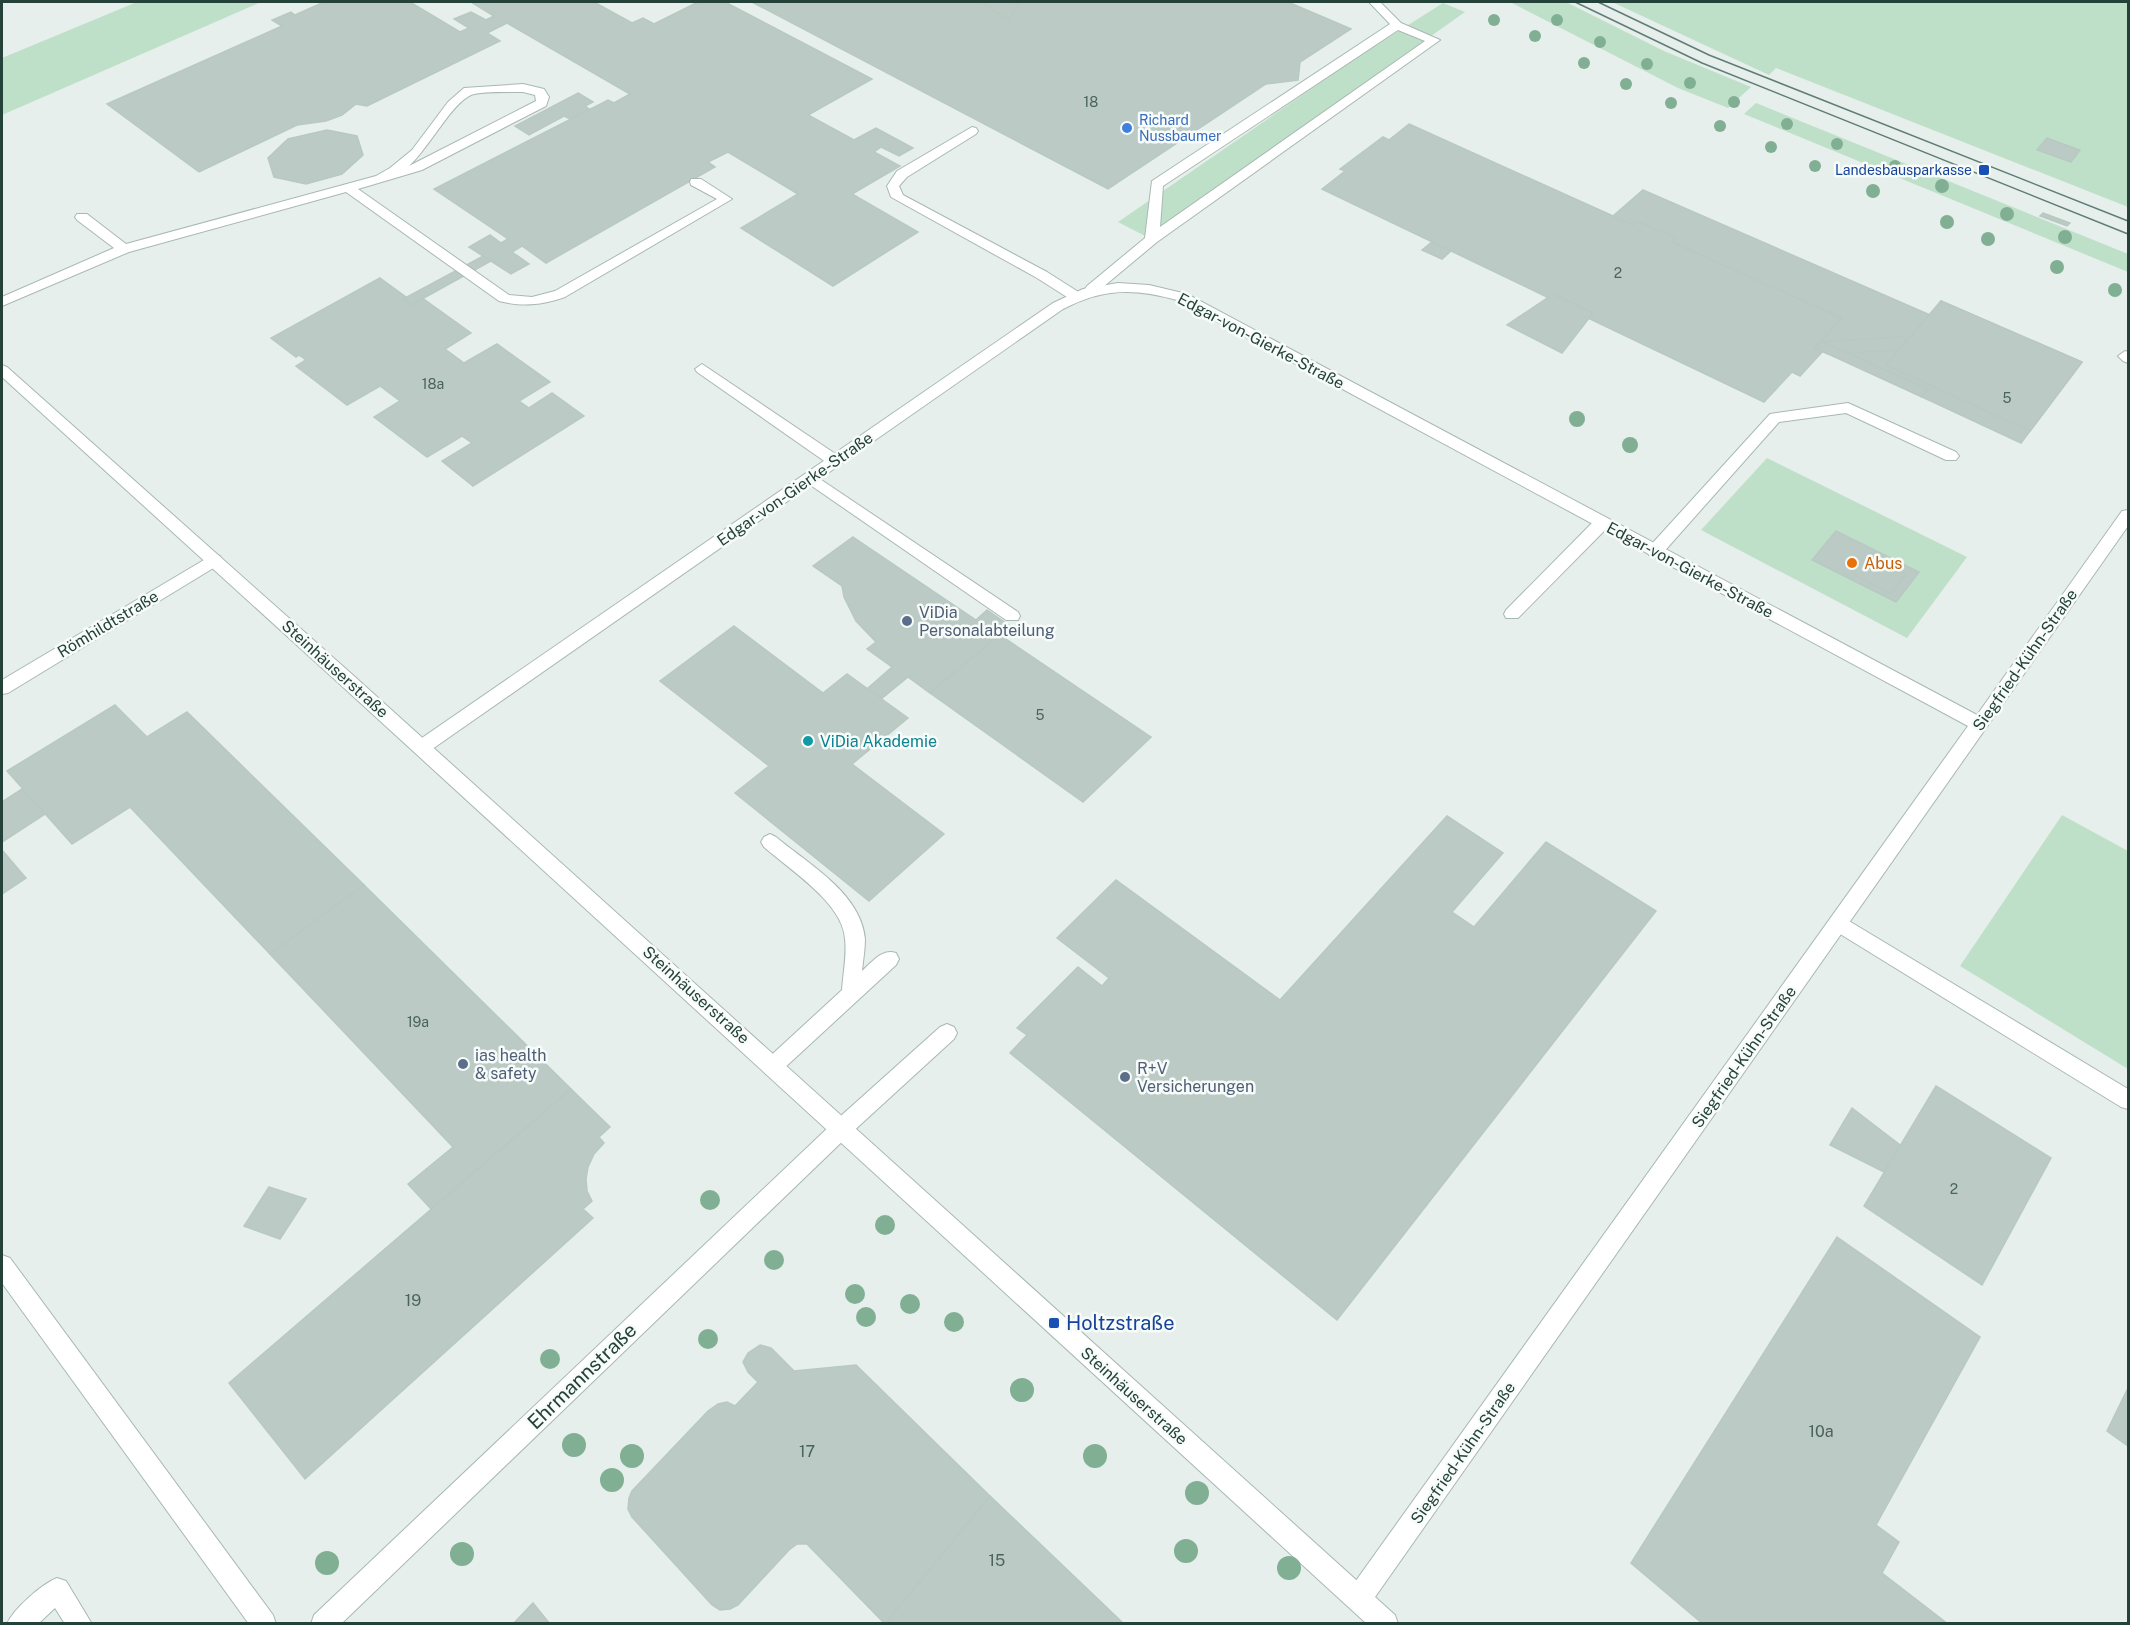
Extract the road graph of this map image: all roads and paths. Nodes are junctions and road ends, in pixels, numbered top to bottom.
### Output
1 (1374, 2) edge
2 (1397, 25) junction
3 (972, 131) dead end
4 (381, 178) junction
5 (696, 182) dead end
6 (347, 187) junction
7 (82, 217) dead end
8 (1152, 239) junction
9 (124, 249) junction
10 (1092, 290) junction
11 (1075, 296) junction
12 (2, 302) edge
13 (702, 369) dead end
14 (2, 370) edge
15 (1952, 456) dead end
16 (836, 461) junction
17 (811, 478) junction
18 (2128, 515) edge
19 (1602, 523) junction
20 (1655, 551) junction
21 (214, 560) junction
22 (1512, 614) dead end
23 (1012, 616) dead end
24 (2, 688) edge
25 (1979, 724) junction
26 (422, 747) junction
27 (770, 842) dead end
28 (1839, 923) junction
29 (889, 959) dead end
30 (851, 994) junction
31 (947, 1033) dead end
32 (773, 1066) junction
33 (2128, 1100) edge
34 (842, 1129) junction
35 (2, 1266) edge
36 (1359, 1598) junction
37 (19, 1623) edge
38 (80, 1623) edge
39 (264, 1623) edge
40 (323, 1623) edge
41 (1386, 1623) edge

1 - 2 street
2 - 8 street
2 - 8 street
3 - 11 street
4 - 4 street
4 - 6 street
5 - 6 street
6 - 9 street
7 - 9 street
8 - 10 street
9 - 12 street
10 - 11 street, Edgar-von-Gierke-Straße
10 - 19 street, Edgar-von-Gierke-Straße
11 - 16 street, Edgar-von-Gierke-Straße
13 - 16 street
14 - 21 street, Steinhäuserstraße
15 - 20 street
16 - 17 street, Edgar-von-Gierke-Straße
17 - 23 street
17 - 26 street, Edgar-von-Gierke-Straße
18 - 25 street, Siegfried-Kühn-Straße
19 - 20 street, Edgar-von-Gierke-Straße
19 - 22 street
20 - 25 street, Edgar-von-Gierke-Straße
21 - 24 street, Römhildtstraße
21 - 26 street, Steinhäuserstraße
25 - 28 street, Siegfried-Kühn-Straße
26 - 32 street, Steinhäuserstraße
27 - 30 street
28 - 33 street
28 - 36 street, Siegfried-Kühn-Straße
29 - 30 street
30 - 32 street
31 - 34 street, Ehrmannstraße
32 - 34 street, Steinhäuserstraße
34 - 36 street, Steinhäuserstraße
34 - 40 street, Ehrmannstraße
35 - 39 street
36 - 41 street, Steinhäuserstraße
37 - 38 street

